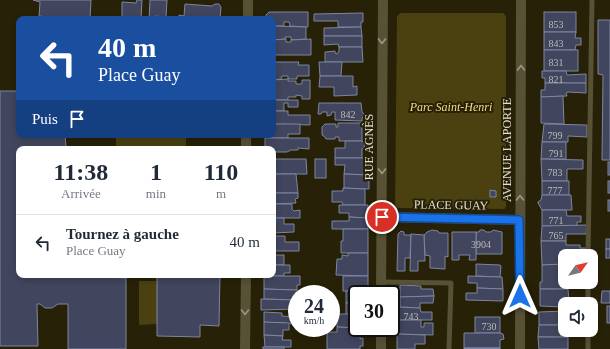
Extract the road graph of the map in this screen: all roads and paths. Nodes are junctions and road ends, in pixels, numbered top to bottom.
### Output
1 (248, 0) edge
2 (383, 0) edge
3 (521, 0) edge
4 (592, 0) edge
5 (248, 16) edge
6 (382, 217) junction
7 (519, 220) junction
8 (588, 249) edge
9 (246, 278) edge
10 (381, 282) joint
11 (381, 337) edge
12 (588, 337) edge
13 (245, 349) edge
14 (381, 349) edge
15 (449, 349) edge
16 (520, 349) edge
17 (588, 349) edge

1 - 5 street
2 -> 6 street, RUE AGNÈS
7 -> 3 street, AVENUE LAPORTE
4 - 8 lane
6 - 7 street, PLACE GUAY
6 - 10 street, RUE AGNÈS
7 - 16 street, AVENUE LAPORTE
9 -> 13 street
10 - 15 lane
11 - 14 street
12 - 17 lane

